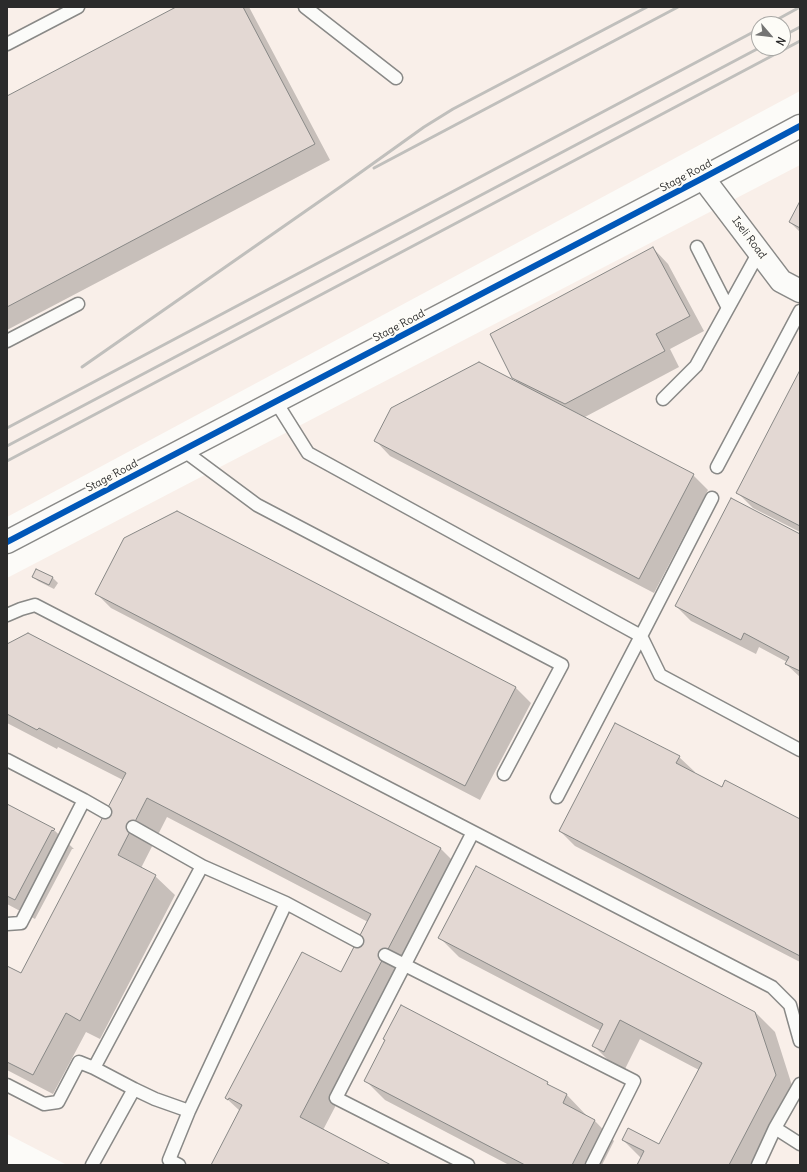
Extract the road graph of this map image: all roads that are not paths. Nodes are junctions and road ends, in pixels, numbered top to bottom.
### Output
1 (78, 7) edge
2 (305, 7) edge
3 (7, 44) edge
4 (396, 78) dead end
5 (800, 126) edge
6 (704, 178) junction
7 (697, 247) dead end
8 (759, 252) junction
9 (800, 291) edge
10 (78, 304) dead end
11 (728, 308) junction
12 (800, 312) edge
13 (7, 341) edge
14 (663, 399) dead end
15 (276, 402) junction
16 (183, 450) junction
17 (717, 467) dead end
18 (712, 498) dead end
19 (7, 542) edge
20 (7, 615) edge
21 (641, 636) junction
22 (800, 750) edge
23 (7, 760) edge
24 (504, 774) dead end
25 (557, 798) dead end
26 (84, 800) junction
27 (105, 812) dead end
28 (133, 827) dead end
29 (473, 832) junction
30 (202, 866) junction
31 (286, 903) junction
32 (7, 924) edge
33 (357, 941) dead end
34 (385, 955) dead end
35 (405, 965) junction
36 (800, 1041) edge
37 (94, 1068) junction
38 (800, 1084) edge
39 (7, 1085) edge
40 (134, 1090) junction
41 (189, 1111) junction
42 (774, 1128) junction
43 (800, 1144) edge
44 (92, 1165) edge
45 (179, 1165) edge
46 (468, 1165) edge
47 (592, 1165) edge
48 (758, 1165) edge

1 - 3 lane
2 - 4 lane
5 - 6 street, Stage Road
6 - 8 street, Iseli Road
6 - 15 street, Stage Road
7 - 11 lane
8 - 9 street, Iseli Road
8 - 11 lane
10 - 13 lane
11 - 14 lane
12 - 17 lane
15 - 16 street, Stage Road
15 - 21 lane
16 - 19 street, Stage Road
16 - 24 lane
18 - 21 lane
20 - 29 lane
21 - 22 lane
21 - 25 lane
23 - 26 lane
26 - 27 lane
26 - 32 lane
28 - 30 lane
29 - 35 lane
29 - 36 lane
30 - 31 lane
30 - 37 lane
31 - 33 lane
31 - 41 lane
34 - 35 lane
35 - 46 lane
35 - 47 lane
37 - 39 lane
37 - 40 lane
38 - 42 lane
40 - 41 lane
40 - 44 lane
41 - 45 lane
42 - 43 lane
42 - 48 lane

